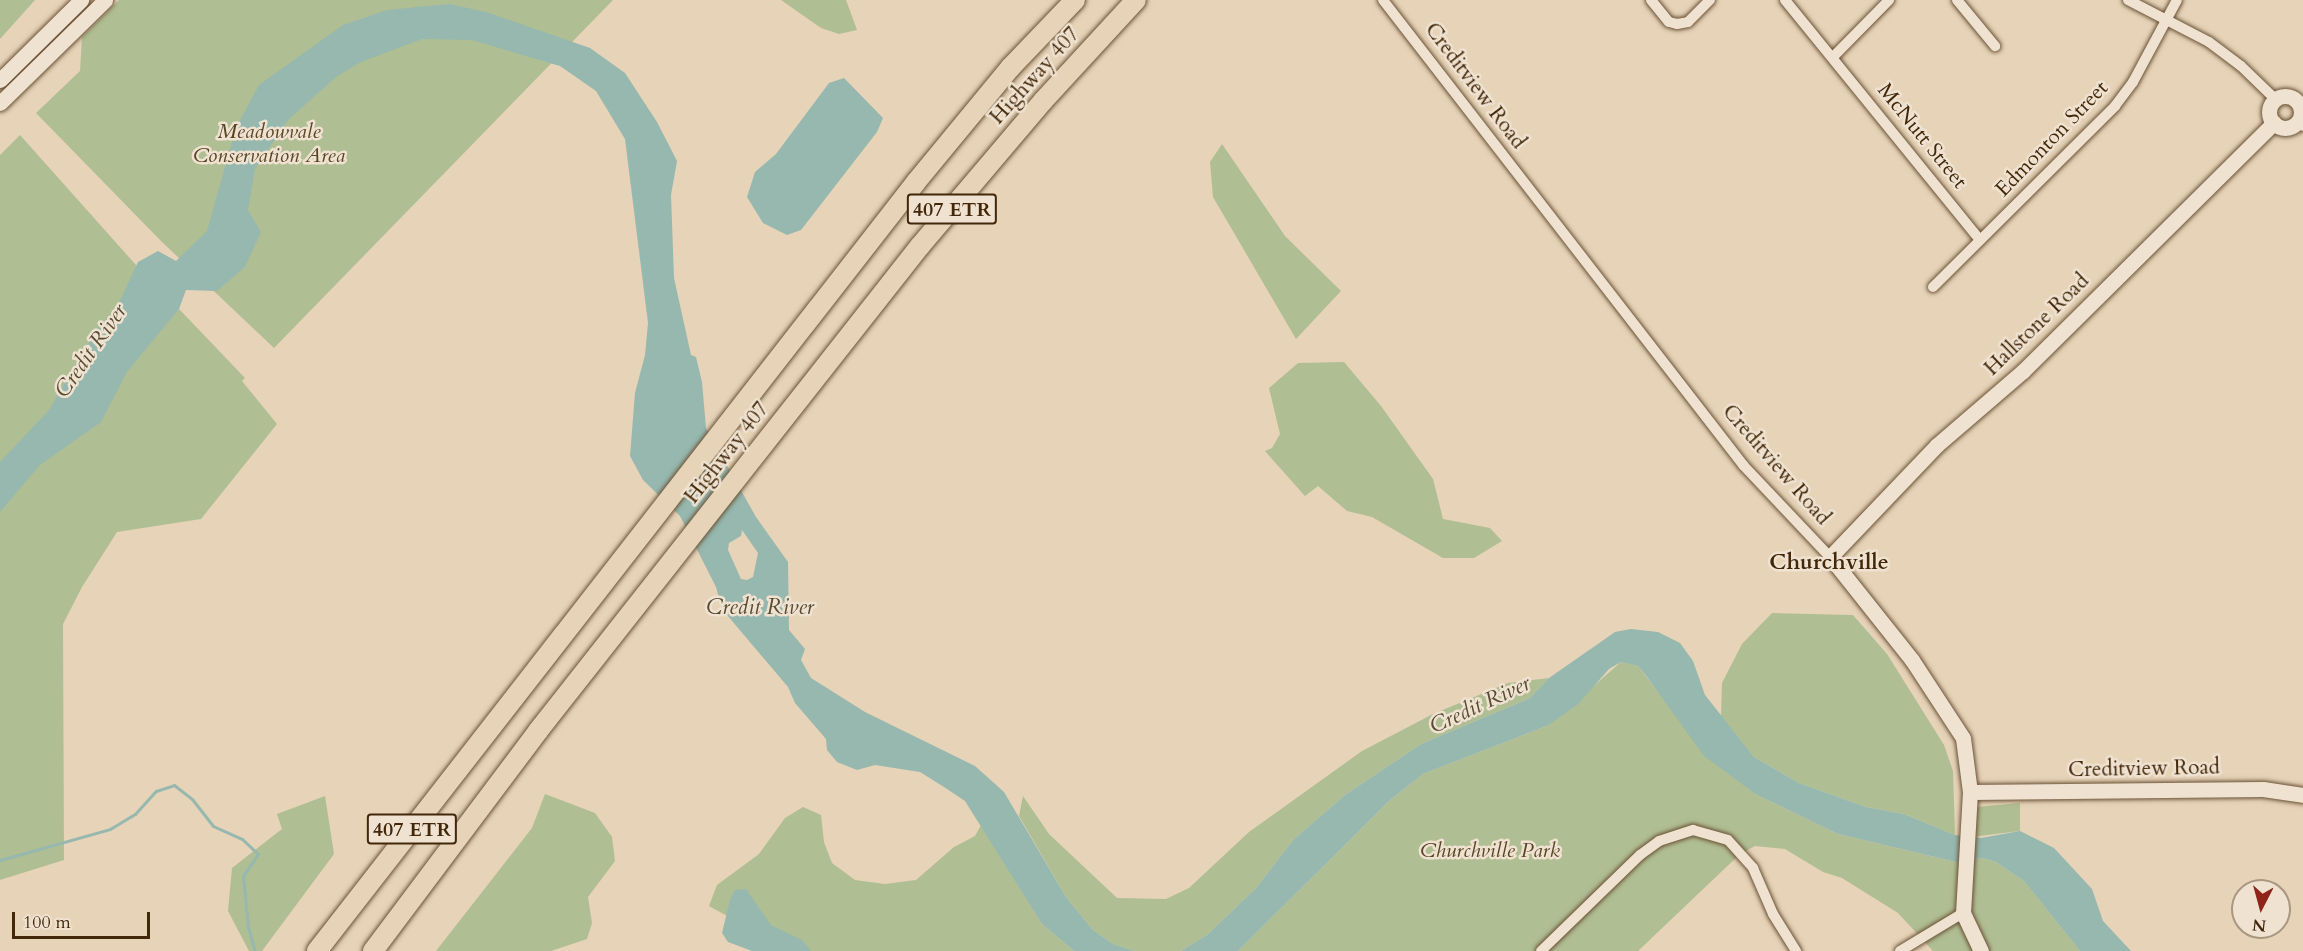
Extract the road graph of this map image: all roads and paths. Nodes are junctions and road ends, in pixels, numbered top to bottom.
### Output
1 (81, 0) edge
2 (105, 0) edge
3 (1075, 0) edge
4 (1136, 0) edge
5 (1383, 0) edge
6 (1651, 0) edge
7 (1710, 0) edge
8 (1785, 0) edge
9 (1889, 0) edge
10 (1957, 0) edge
11 (2128, 0) edge
12 (2177, 0) edge
13 (2167, 20) junction
14 (1995, 46) dead end
15 (1833, 57) junction
16 (0, 80) edge
17 (2300, 97) edge
18 (2275, 99) junction
19 (0, 103) edge
20 (2274, 123) junction
21 (2300, 124) edge
22 (1980, 240) junction
23 (1933, 287) dead end
24 (1830, 557) junction
25 (1970, 792) junction
26 (2303, 795) edge
27 (1963, 913) junction
28 (317, 951) edge
29 (373, 951) edge
30 (1541, 951) edge
31 (1796, 951) edge
32 (1900, 951) edge
33 (1981, 951) edge

1 - 16 street
2 - 19 street
3 - 28 highway, Highway 407 / 407 ETR
4 - 29 highway, Highway 407 / 407 ETR
5 - 24 street, Creditview Road
6 - 7 street
8 - 15 street, McNutt Street
9 - 15 street
10 - 14 street
11 - 13 street
12 - 13 street, Edmonton Street
13 - 18 street
13 - 22 street, Edmonton Street
15 - 22 street, McNutt Street
17 - 18 street
17 - 21 street
18 - 20 street
20 - 21 street
20 - 24 street, Hallstone Road
22 - 23 street, Edmonton Street
24 - 25 street, Creditview Road
25 - 26 street, Creditview Road
25 - 27 street
27 - 32 street
27 - 33 street
30 - 31 street

